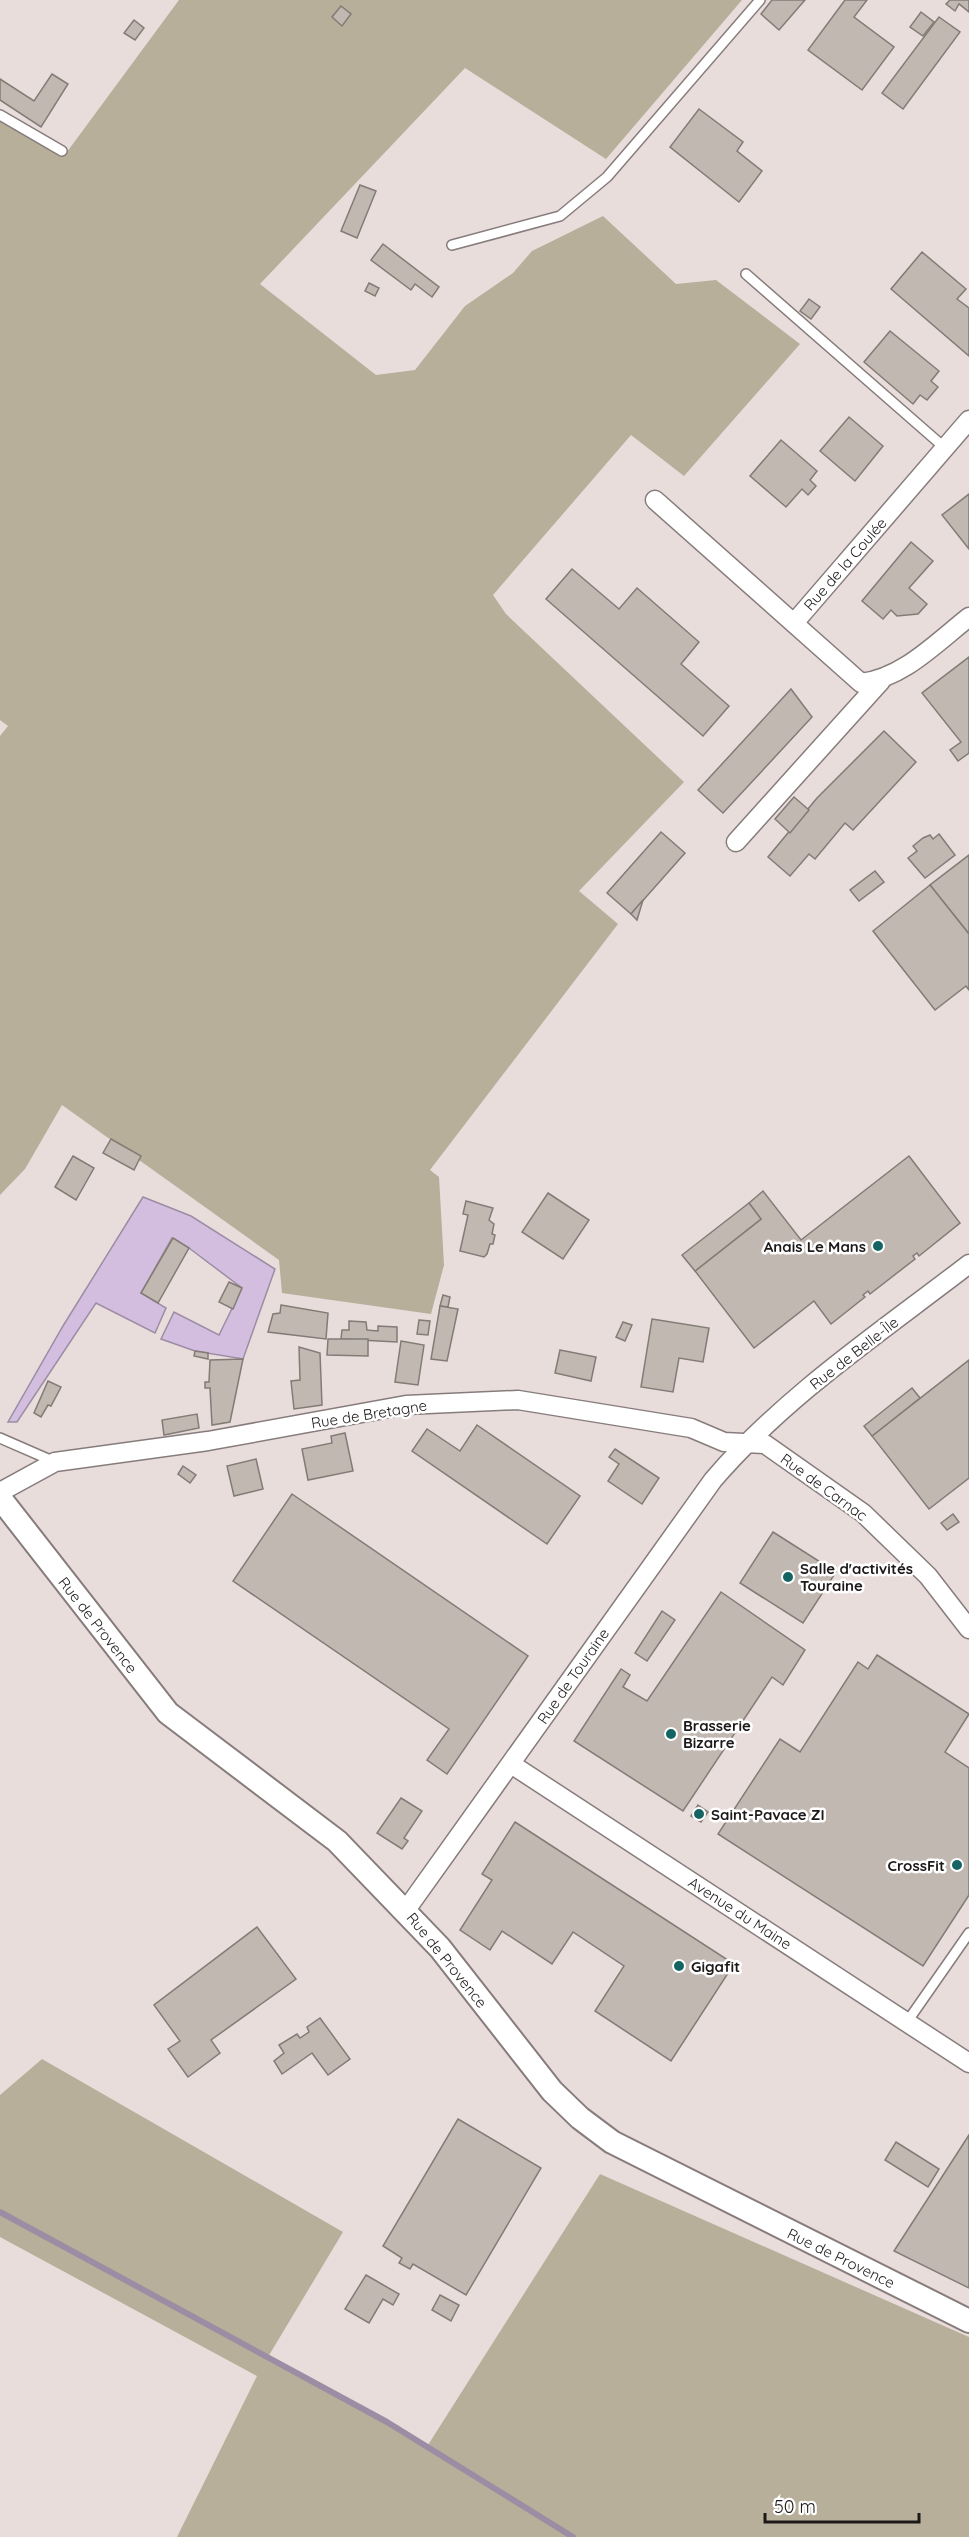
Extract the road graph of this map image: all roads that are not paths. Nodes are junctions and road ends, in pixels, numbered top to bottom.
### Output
1 (760, 0) edge
2 (0, 115) edge
3 (63, 151) dead end
4 (452, 246) dead end
5 (746, 274) dead end
6 (969, 420) edge
7 (945, 448) junction
8 (655, 500) dead end
9 (969, 617) edge
10 (794, 623) junction
11 (881, 681) junction
12 (736, 842) dead end
13 (969, 1264) edge
14 (0, 1438) edge
15 (743, 1445) junction
16 (55, 1462) junction
17 (0, 1492) edge
18 (0, 1498) edge
19 (969, 1629) edge
20 (511, 1764) junction
21 (406, 1910) junction
22 (969, 1933) edge
23 (908, 2022) junction
24 (969, 2062) edge
25 (969, 2321) edge

1 - 4 lane
2 - 3 lane
5 - 7 lane
6 - 7 street, Rue de la Coulée
7 - 10 street, Rue de la Coulée
8 - 10 street, Rue de la Coulée
9 - 11 street
10 - 11 street
11 - 12 street
13 - 15 street, Rue de Belle-Île
14 - 16 lane
15 - 16 street, Rue de Bretagne
15 - 19 street, Rue de Carnac
15 - 20 street, Rue de Touraine
16 - 17 street, Rue de Bretagne
18 - 21 street, Rue de Provence
20 - 21 street, Rue de Touraine
20 - 23 street, Avenue du Maine
21 - 25 street, Rue de Provence
22 - 23 lane
23 - 24 street, Avenue du Maine

